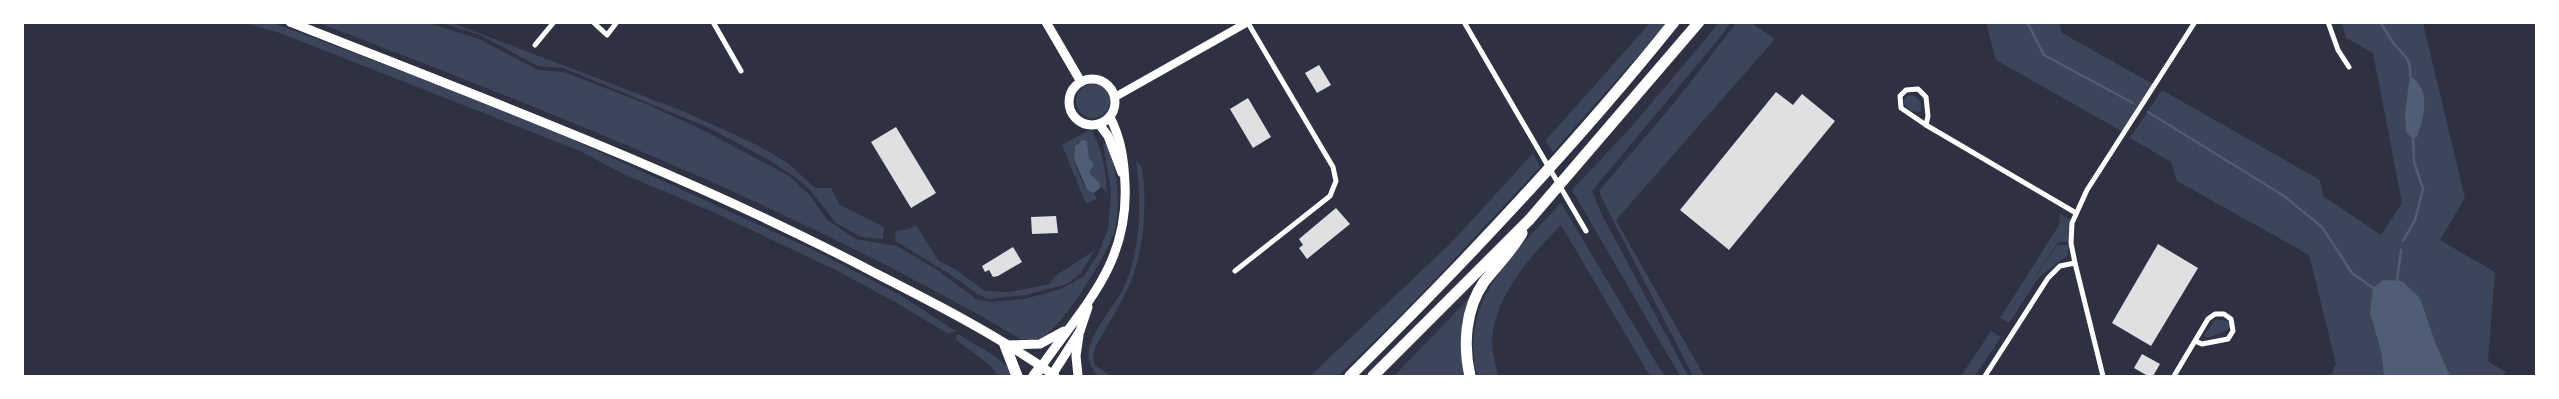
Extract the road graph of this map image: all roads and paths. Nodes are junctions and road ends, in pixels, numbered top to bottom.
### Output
1 (290, 22) edge
2 (554, 22) edge
3 (593, 22) edge
4 (617, 22) edge
5 (713, 22) edge
6 (1046, 22) edge
7 (1464, 22) edge
8 (1674, 22) edge
9 (1699, 22) edge
10 (2195, 22) edge
11 (2328, 22) edge
12 (1248, 23) edge
13 (535, 45) dead end
14 (2349, 67) dead end
15 (741, 71) dead end
16 (1081, 82) junction
17 (1115, 96) junction
18 (1110, 117) junction
19 (1099, 124) junction
20 (1926, 125) junction
21 (1125, 181) junction
22 (2076, 213) junction
23 (1530, 219) junction
24 (1586, 231) dead end
25 (2075, 263) junction
26 (1235, 271) dead end
27 (1091, 300) junction
28 (1071, 326) junction
29 (1080, 331) junction
30 (2195, 341) junction
31 (1005, 345) junction
32 (1038, 372) edge
33 (1017, 376) edge
34 (1053, 376) edge
35 (1078, 376) edge
36 (1350, 376) edge
37 (1373, 376) edge
38 (1470, 376) edge
39 (1985, 376) edge
40 (2103, 376) edge
41 (2174, 376) edge

1 - 31 main road
2 - 13 street
3 - 4 street
5 - 15 street
6 - 16 main road
7 - 24 street
8 - 36 highway
9 - 23 highway
10 - 22 street
11 - 14 street
12 - 17 street
12 - 26 street
16 - 17 main road
16 - 19 main road
17 - 18 main road
18 - 19 main road
18 - 21 main road
19 - 21 main road
20 - 20 street
20 - 22 street
21 - 27 main road
22 - 25 street
23 - 37 highway
23 - 38 highway
25 - 39 street
25 - 40 street
27 - 28 main road
27 - 29 main road
28 - 31 main road
28 - 32 main road
29 - 34 main road
29 - 35 main road
30 - 30 street
30 - 41 street
31 - 32 main road
31 - 33 highway
32 - 34 main road

